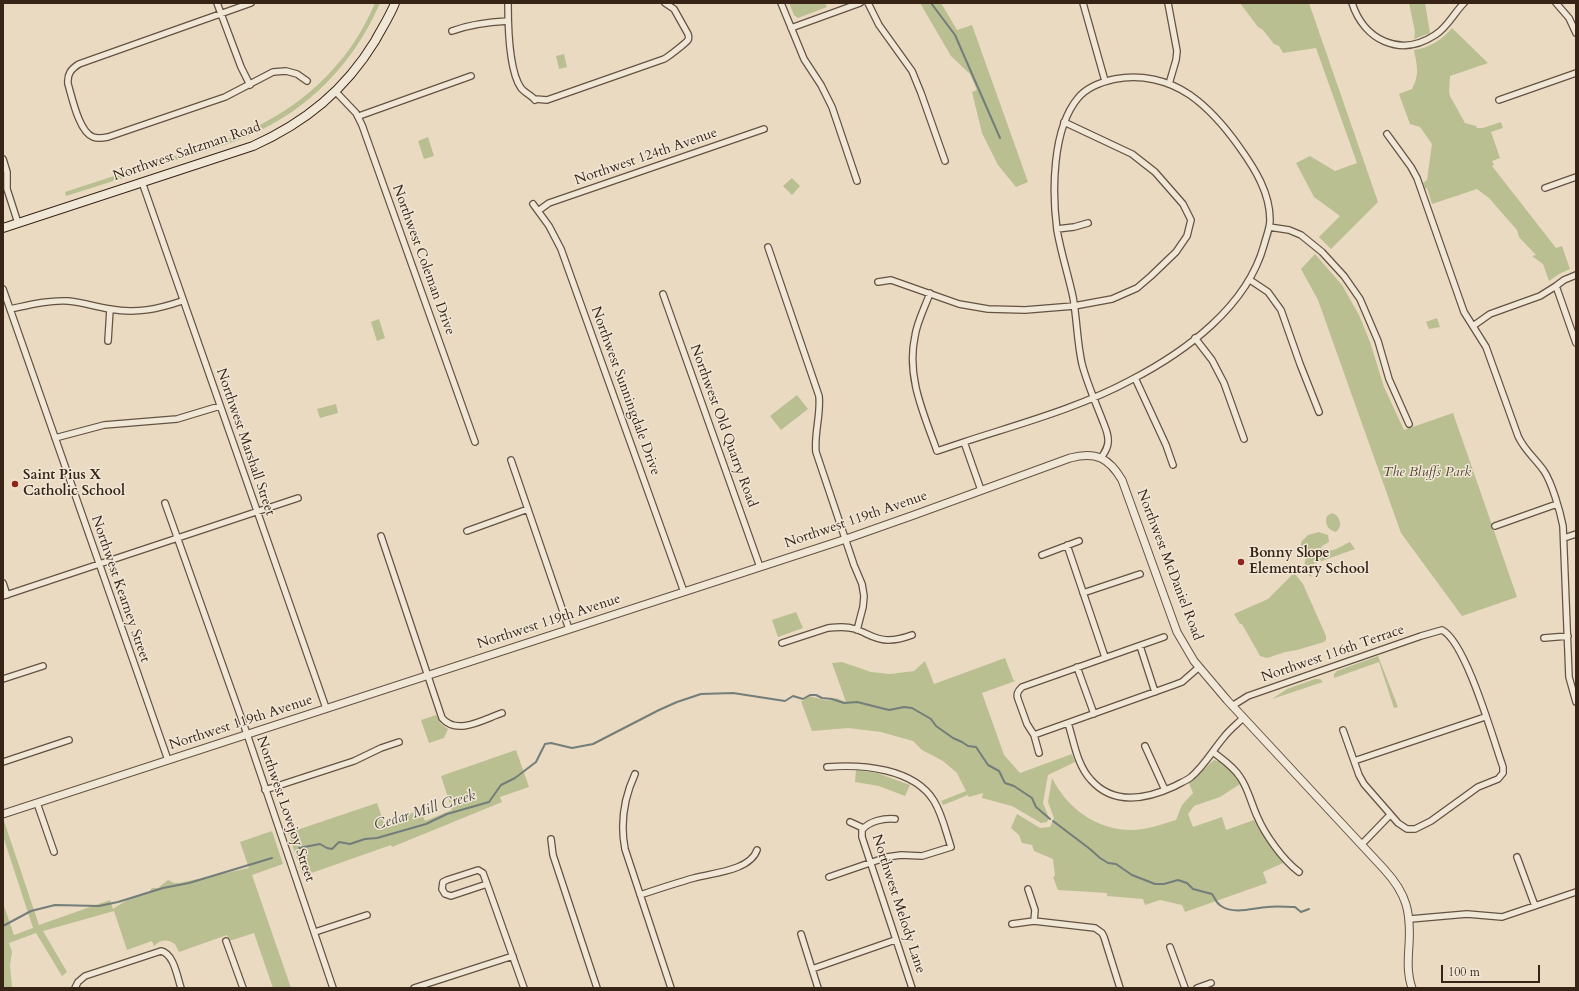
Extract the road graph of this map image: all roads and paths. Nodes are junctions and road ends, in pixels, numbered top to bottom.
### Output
1 (217, 3) edge
2 (251, 3) edge
3 (395, 3) edge
4 (508, 3) edge
5 (665, 3) edge
6 (781, 3) edge
7 (860, 3) edge
8 (868, 3) edge
9 (1083, 3) edge
10 (1168, 3) edge
11 (1352, 3) edge
12 (1464, 3) edge
13 (1556, 3) edge
14 (221, 13) junction
15 (508, 21) junction
16 (791, 28) junction
17 (452, 31) dead end
18 (1576, 33) edge
19 (1576, 73) edge
20 (471, 76) dead end
21 (1105, 81) junction
22 (307, 82) dead end
23 (1168, 84) junction
24 (250, 85) junction
25 (336, 92) junction
26 (1499, 100) dead end
27 (358, 116) junction
28 (1064, 122) junction
29 (764, 129) dead end
30 (1386, 134) dead end
31 (3, 159) edge
32 (945, 161) dead end
33 (1576, 177) edge
34 (858, 181) dead end
35 (142, 182) junction
36 (1545, 188) dead end
37 (533, 204) dead end
38 (538, 211) junction
39 (18, 223) junction
40 (1088, 223) dead end
41 (1269, 227) junction
42 (3, 228) edge
43 (1057, 229) junction
44 (768, 247) dead end
45 (1576, 275) edge
46 (1250, 280) junction
47 (878, 282) dead end
48 (1556, 286) junction
49 (3, 289) edge
50 (930, 293) junction
51 (663, 294) dead end
52 (182, 301) junction
53 (1074, 306) junction
54 (10, 309) junction
55 (110, 309) junction
56 (1474, 326) junction
57 (1195, 338) junction
58 (108, 341) dead end
59 (1576, 343) edge
60 (1135, 378) junction
61 (1094, 398) junction
62 (220, 406) junction
63 (1319, 412) dead end
64 (1409, 424) dead end
65 (55, 438) junction
66 (1244, 439) dead end
67 (475, 442) dead end
68 (964, 442) junction
69 (1101, 458) junction
70 (511, 460) dead end
71 (1172, 465) dead end
72 (981, 490) junction
73 (298, 498) dead end
74 (165, 503) dead end
75 (1557, 504) junction
76 (528, 509) junction
77 (256, 513) junction
78 (1495, 526) dead end
79 (466, 531) dead end
80 (1576, 534) edge
81 (381, 536) dead end
82 (178, 538) junction
83 (1564, 538) junction
84 (846, 539) junction
85 (1079, 541) dead end
86 (1067, 545) junction
87 (1042, 555) dead end
88 (98, 565) junction
89 (760, 567) junction
90 (1140, 574) dead end
91 (3, 583) edge
92 (684, 592) junction
93 (1083, 594) junction
94 (5, 596) edge
95 (570, 629) junction
96 (857, 630) junction
97 (912, 635) dead end
98 (1568, 636) junction
99 (1164, 637) dead end
100 (1544, 638) dead end
101 (782, 643) dead end
102 (1140, 646) junction
103 (1105, 657) junction
104 (43, 666) dead end
105 (1077, 667) junction
106 (1198, 668) junction
107 (429, 675) junction
108 (3, 679) edge
109 (1156, 692) junction
110 (1576, 699) edge
111 (1232, 706) junction
112 (326, 708) junction
113 (502, 713) dead end
114 (1094, 714) junction
115 (1485, 717) junction
116 (1243, 718) junction
117 (1068, 723) junction
118 (1343, 730) dead end
119 (247, 734) junction
120 (1034, 735) junction
121 (69, 740) dead end
122 (399, 742) dead end
123 (1145, 746) dead end
124 (1213, 752) junction
125 (1039, 753) dead end
126 (168, 760) junction
127 (1354, 761) junction
128 (3, 762) edge
129 (827, 767) dead end
130 (635, 774) dead end
131 (265, 790) junction
132 (1165, 790) junction
133 (37, 803) junction
134 (3, 814) edge
135 (1390, 815) junction
136 (895, 818) dead end
137 (850, 822) dead end
138 (863, 828) junction
139 (551, 839) dead end
140 (1362, 844) junction
141 (757, 850) dead end
142 (54, 852) dead end
143 (1517, 857) dead end
144 (871, 863) junction
145 (1299, 872) dead end
146 (829, 877) dead end
147 (487, 884) junction
148 (1028, 889) dead end
149 (1576, 892) edge
150 (640, 895) junction
151 (1535, 906) junction
152 (367, 915) dead end
153 (1410, 919) junction
154 (1034, 921) junction
155 (1012, 924) dead end
156 (315, 932) junction
157 (800, 934) dead end
158 (895, 940) junction
159 (226, 941) dead end
160 (1170, 947) dead end
161 (513, 956) junction
162 (812, 969) junction
163 (1211, 983) dead end
164 (75, 986) edge
165 (181, 988) edge
166 (243, 988) edge
167 (333, 988) edge
168 (414, 988) edge
169 (524, 988) edge
170 (597, 988) edge
171 (671, 988) edge
172 (818, 988) edge
173 (912, 988) edge
174 (1120, 988) edge
175 (1185, 988) edge
176 (1198, 988) edge
177 (1412, 988) edge

1 - 14 street
2 - 14 street
3 - 25 main road, Northwest Saltzman Road
4 - 15 street
5 - 15 street
6 - 16 street
7 - 16 street
8 - 32 street
9 - 21 street
10 - 23 street
11 - 12 street
13 - 18 street
14 - 24 street
14 - 24 street
15 - 17 street
16 - 34 street
19 - 26 street
20 - 27 street
21 - 23 street
21 - 28 street
22 - 24 street
23 - 41 street
25 - 27 street, Northwest Coleman Drive
25 - 35 main road, Northwest Saltzman Road
27 - 67 street, Northwest Coleman Drive
28 - 43 street
28 - 53 street
29 - 38 street, Northwest 124th Avenue
30 - 56 street
31 - 39 street
33 - 36 street
35 - 39 main road, Northwest Saltzman Road
35 - 52 street, Northwest Marshall Street
37 - 38 street, Northwest Sunningdale Drive
38 - 92 street, Northwest Sunningdale Drive
39 - 42 main road, Northwest Saltzman Road
40 - 43 street
41 - 46 street
41 - 64 street
43 - 53 street
44 - 84 street
45 - 48 street
46 - 57 street
46 - 63 street
47 - 50 street
48 - 56 street
48 - 59 street
49 - 54 street, Northwest Kearney Street
50 - 53 street
50 - 68 street
51 - 89 street, Northwest Old Quarry Road
52 - 55 street
52 - 62 street, Northwest Marshall Street
53 - 61 street
54 - 55 street
54 - 65 street, Northwest Kearney Street
55 - 58 street
56 - 75 street
57 - 60 street
57 - 66 street
60 - 61 street
60 - 71 street
61 - 68 street
61 - 69 street
62 - 65 street
62 - 77 street, Northwest Marshall Street
65 - 88 street, Northwest Kearney Street
68 - 72 street
69 - 72 street, Northwest 119th Avenue
69 - 106 street, Northwest McDaniel Road
70 - 76 street
72 - 84 street, Northwest 119th Avenue
73 - 77 street
74 - 82 street, Northwest Lovejoy Street
75 - 78 street
75 - 83 street
76 - 79 street
76 - 95 street
77 - 82 street
77 - 112 street, Northwest Marshall Street
80 - 83 street
81 - 107 street
82 - 88 street
82 - 119 street, Northwest Lovejoy Street
83 - 98 street
84 - 89 street, Northwest 119th Avenue
84 - 96 street
85 - 86 street
86 - 87 street
86 - 93 street
88 - 94 street
88 - 126 street, Northwest Kearney Street
89 - 92 street, Northwest 119th Avenue
90 - 93 street
91 - 94 street
92 - 95 street, Northwest 119th Avenue
93 - 103 street
95 - 107 street, Northwest 119th Avenue
96 - 97 street
96 - 101 street
98 - 100 street
98 - 110 street
99 - 102 street
102 - 103 street
102 - 109 street
103 - 105 street
104 - 108 street
105 - 114 street
105 - 120 street
106 - 109 street
106 - 111 street, Northwest McDaniel Road
107 - 112 street, Northwest 119th Avenue
107 - 113 street
109 - 114 street
111 - 115 street, Northwest 116th Terrace
111 - 116 street, Northwest McDaniel Road
112 - 119 street, Northwest 119th Avenue
114 - 117 street
115 - 127 street
115 - 135 street
116 - 124 street
116 - 140 street, Northwest McDaniel Road
117 - 120 street
117 - 132 street
118 - 127 street
119 - 126 street, Northwest 119th Avenue
119 - 131 street, Northwest Lovejoy Street
120 - 125 street
121 - 128 street
122 - 131 street
123 - 132 street
124 - 132 street
124 - 145 street
126 - 133 street, Northwest 119th Avenue
127 - 135 street
129 - 144 street
130 - 150 street
131 - 156 street, Northwest Lovejoy Street
133 - 134 street, Northwest 119th Avenue
133 - 142 street
135 - 140 street
136 - 138 street, Northwest Melody Lane
137 - 138 street, Northwest Melody Lane
138 - 144 street, Northwest Melody Lane
139 - 170 street
140 - 153 street, Northwest McDaniel Road
141 - 150 street
143 - 151 street
144 - 146 street
144 - 158 street, Northwest Melody Lane
147 - 147 street
147 - 161 street
148 - 154 street
149 - 151 street
150 - 171 street
151 - 153 street
152 - 156 street
153 - 177 street, Northwest McDaniel Road
154 - 155 street
154 - 174 street
156 - 167 street, Northwest Lovejoy Street
157 - 162 street
158 - 162 street
158 - 173 street, Northwest Melody Lane
159 - 166 street
160 - 175 street
161 - 168 street
161 - 169 street
162 - 172 street
163 - 176 street
164 - 165 street

